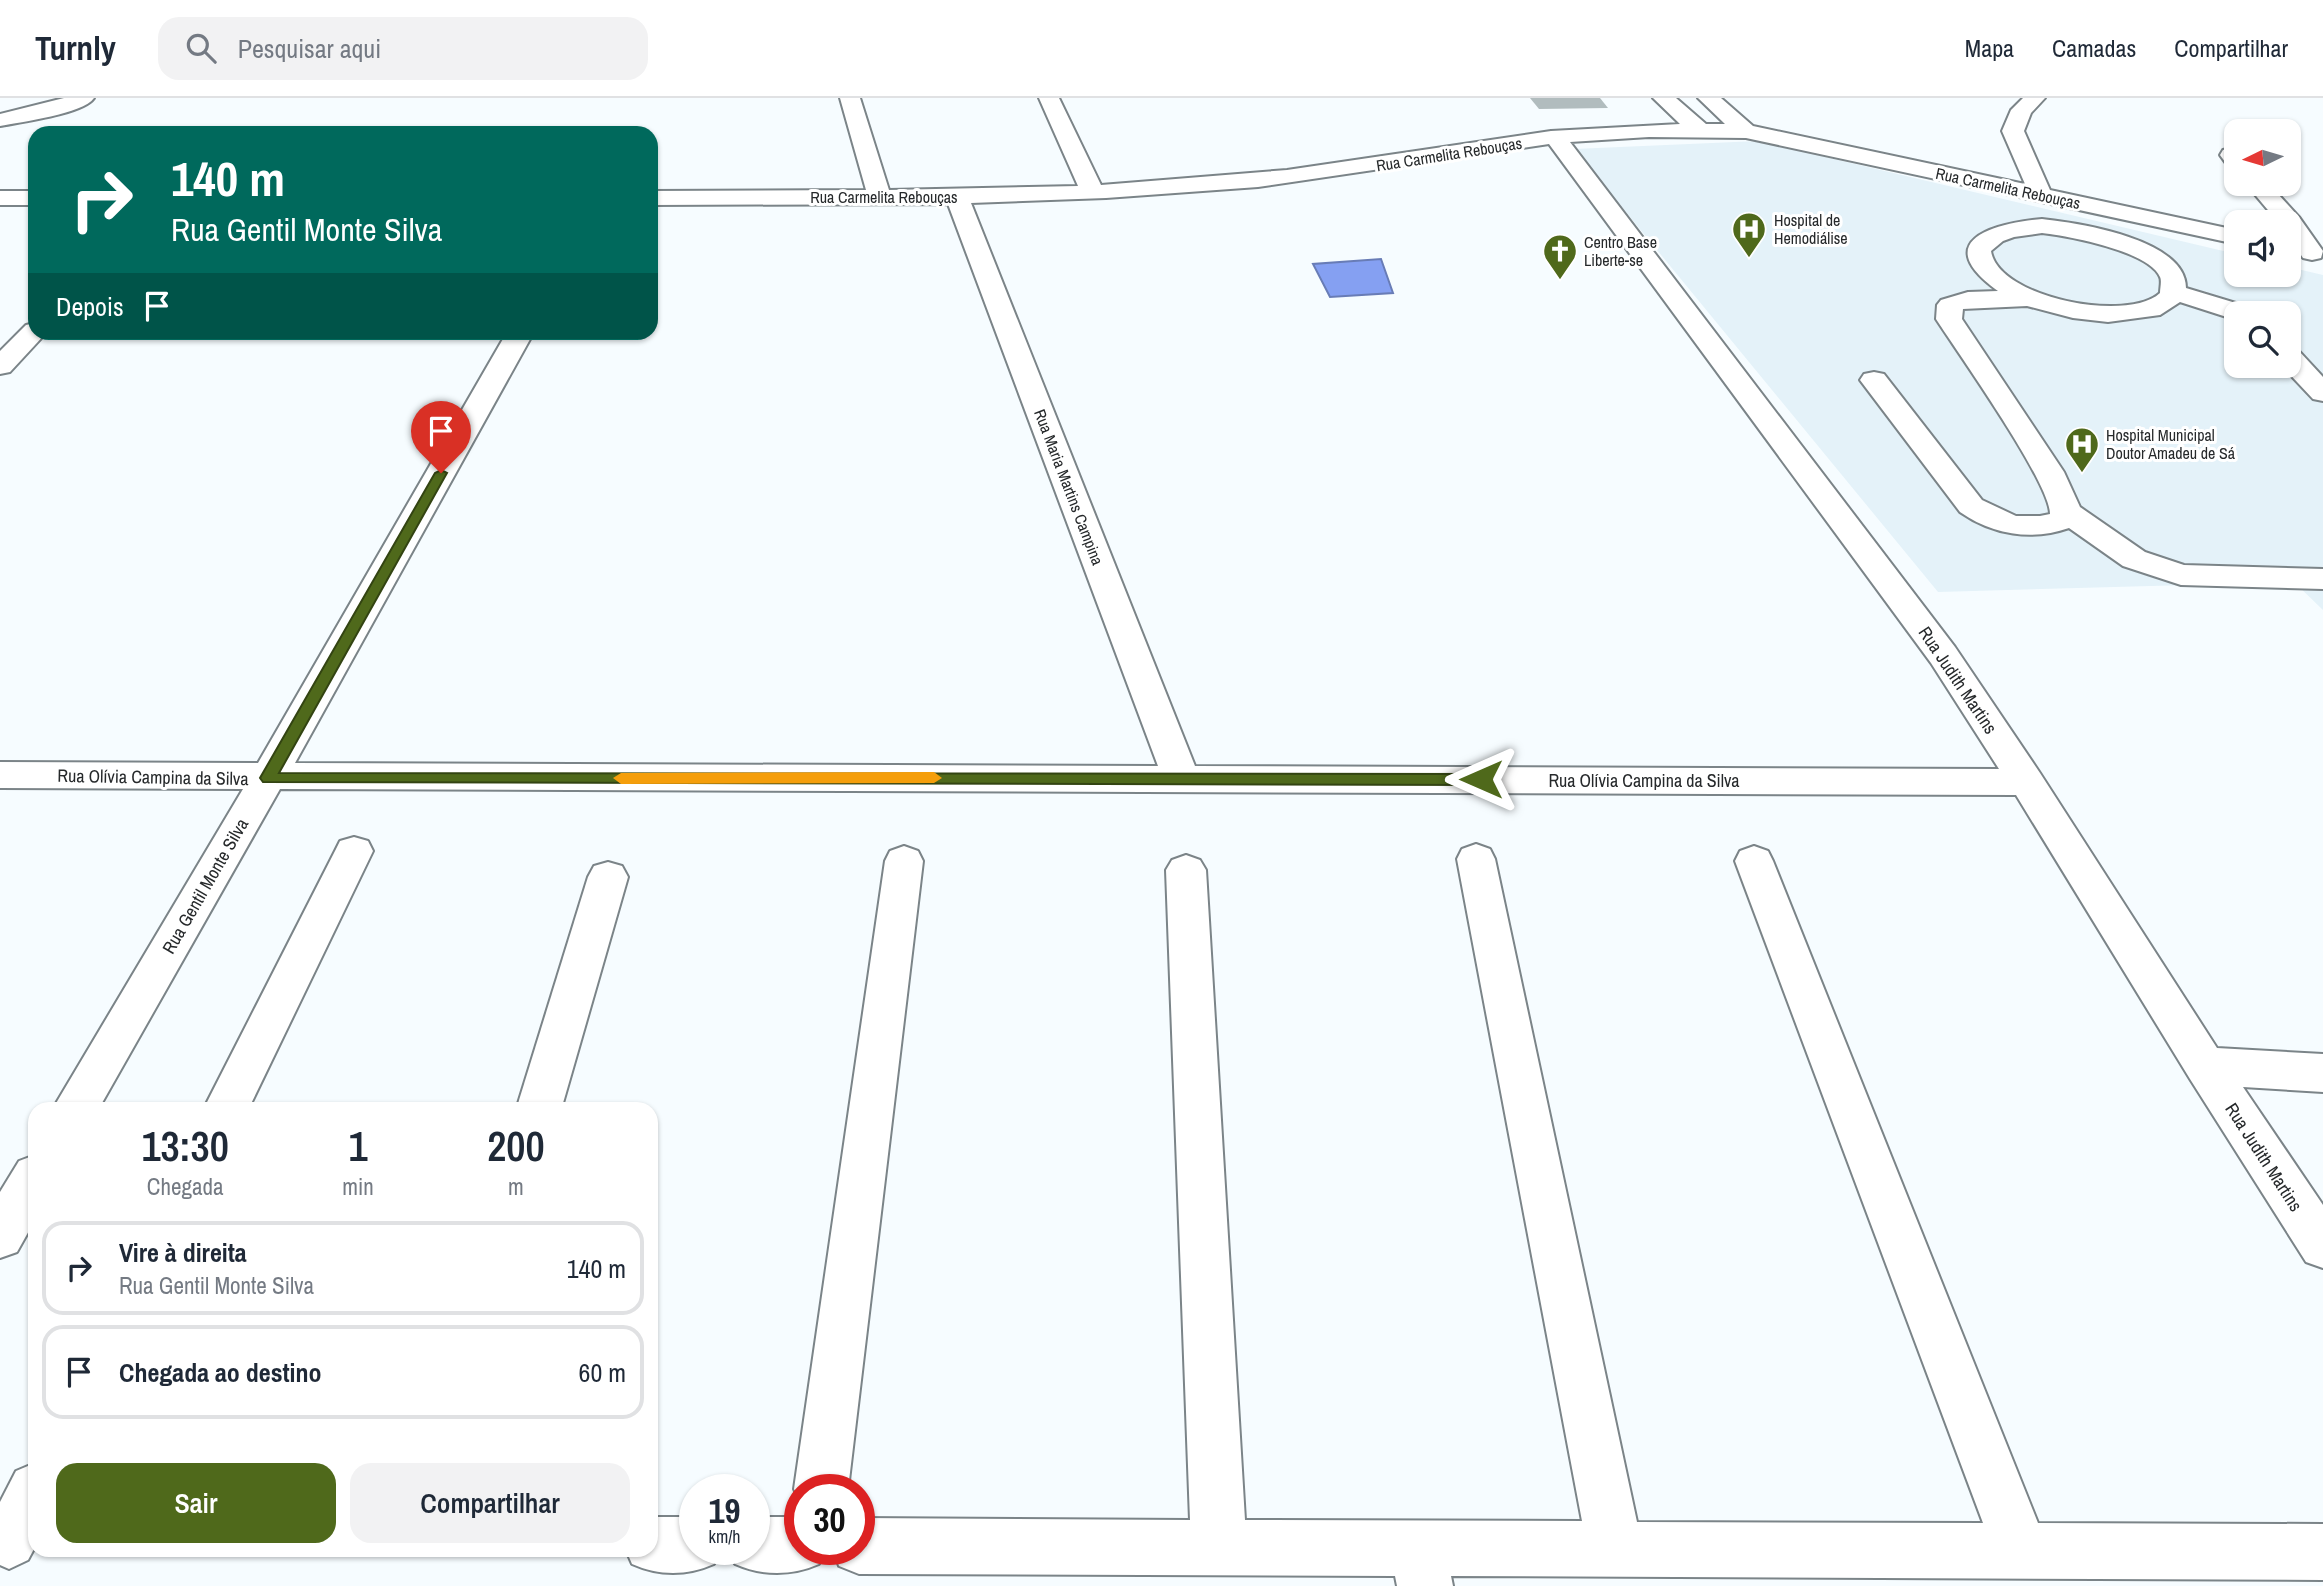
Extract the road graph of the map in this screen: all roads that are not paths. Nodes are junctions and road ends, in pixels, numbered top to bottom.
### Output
1 (84, 98) edge
2 (850, 98) edge
3 (1049, 98) edge
4 (1663, 98) edge
5 (1708, 98) edge
6 (2035, 98) edge
7 (0, 120) edge
8 (1699, 129) junction
9 (1746, 131) junction
10 (1556, 138) junction
11 (1092, 191) junction
12 (2041, 195) junction
13 (2268, 196) edge
14 (879, 197) junction
15 (957, 197) junction
16 (0, 198) edge
17 (28, 198) edge
18 (658, 198) edge
19 (2154, 219) junction
20 (2224, 234) edge
21 (2308, 252) edge
22 (2154, 259) junction
23 (2173, 292) junction
24 (2032, 298) junction
25 (2224, 308) edge
26 (28, 338) edge
27 (516, 340) edge
28 (0, 366) edge
29 (2301, 370) edge
30 (1874, 380) dead end
31 (2323, 393) edge
32 (2066, 511) junction
33 (2323, 579) edge
34 (0, 775) edge
35 (268, 778) junction
36 (1181, 778) junction
37 (2027, 782) junction
38 (354, 850) dead end
39 (1476, 859) dead end
40 (904, 861) dead end
41 (1754, 861) dead end
42 (1186, 870) dead end
43 (608, 877) dead end
44 (2205, 1066) junction
45 (2323, 1073) edge
46 (79, 1102) edge
47 (229, 1102) edge
48 (540, 1102) edge
49 (28, 1188) edge
50 (0, 1236) edge
51 (2323, 1247) edge
52 (823, 1474) edge
53 (28, 1508) edge
54 (15, 1541) edge
55 (658, 1545) edge
56 (679, 1545) edge
57 (875, 1546) edge
58 (1219, 1547) junction
59 (1615, 1549) junction
60 (2021, 1550) junction
61 (2323, 1552) edge
62 (1420, 1567) edge

1 - 7 street
2 - 14 street
3 - 11 street
4 - 8 street
5 - 9 street
6 - 12 street
8 - 9 street, Rua Carmelita Rebouças
8 - 10 street, Rua Carmelita Rebouças
9 - 12 street, Rua Carmelita Rebouças
10 - 11 street, Rua Carmelita Rebouças
10 - 37 street, Rua Judith Martins
11 - 15 street, Rua Carmelita Rebouças
12 - 19 street, Rua Carmelita Rebouças
13 - 21 street
14 - 15 street, Rua Carmelita Rebouças
14 - 18 street, Rua Carmelita Rebouças
15 - 36 street, Rua Maria Martins Campina
16 - 17 street
19 - 20 street, Rua Carmelita Rebouças
19 - 22 street
22 - 23 street
22 - 24 street
23 - 24 street
23 - 25 street
24 - 32 street
26 - 28 street
27 - 35 street, Rua Gentil Monte Silva
29 - 31 street
30 - 32 street
32 - 33 street
34 - 35 street, Rua Olívia Campina da Silva
35 - 36 street, Rua Olívia Campina da Silva
35 - 46 street, Rua Gentil Monte Silva
36 - 37 street, Rua Olívia Campina da Silva
37 - 44 street, Rua Judith Martins
38 - 47 street
39 - 59 street
40 - 52 street
41 - 60 street
42 - 58 street
43 - 48 street
44 - 45 street
44 - 51 street, Rua Judith Martins
49 - 50 street
53 - 54 street
55 - 56 street
57 - 58 street
58 - 62 street
59 - 60 street
59 - 62 street
60 - 61 street

